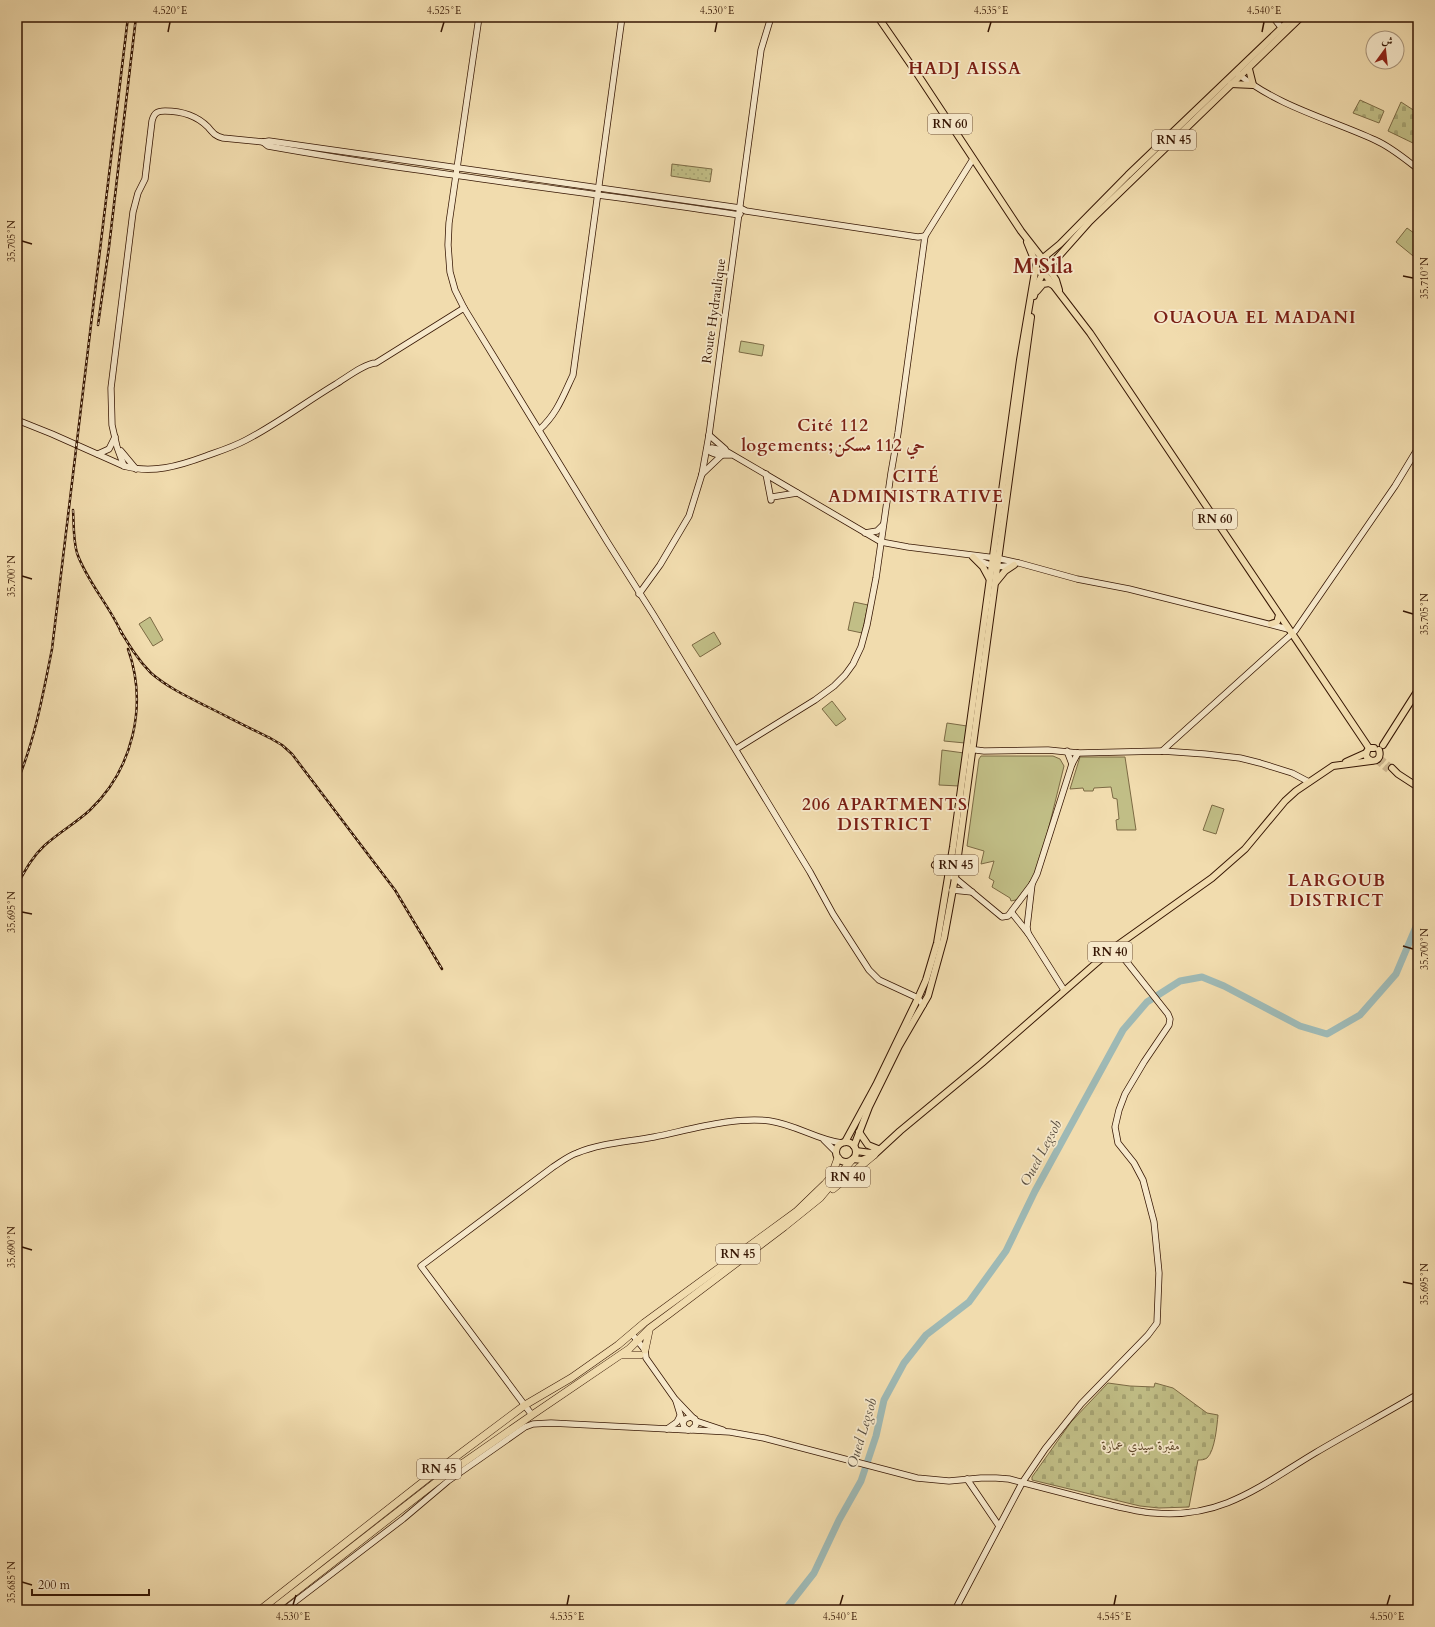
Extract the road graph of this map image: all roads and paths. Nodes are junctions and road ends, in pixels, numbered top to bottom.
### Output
1 (479, 17) edge
2 (622, 17) edge
3 (771, 17) edge
4 (878, 17) edge
5 (1273, 17) edge
6 (1293, 17) edge
7 (1301, 17) edge
8 (1283, 31) junction
9 (1249, 69) junction
10 (1238, 74) junction
11 (1231, 84) junction
12 (1254, 85) junction
13 (263, 142) junction
14 (973, 159) junction
15 (458, 168) junction
16 (1418, 169) edge
17 (456, 175) junction
18 (599, 187) junction
19 (599, 194) junction
20 (740, 208) junction
21 (746, 211) junction
22 (738, 215) junction
23 (925, 236) junction
24 (1032, 249) junction
25 (1051, 251) junction
26 (1042, 258) junction
27 (1057, 258) junction
28 (1036, 265) junction
29 (1046, 270) junction
30 (1032, 283) junction
31 (1055, 283) junction
32 (1033, 300) junction
33 (464, 308) junction
34 (17, 420) edge
35 (539, 430) junction
36 (709, 435) junction
37 (115, 436) junction
38 (117, 446) junction
39 (1418, 448) edge
40 (706, 449) junction
41 (98, 454) junction
42 (727, 454) junction
43 (124, 466) junction
44 (136, 469) junction
45 (1007, 472) junction
46 (702, 474) junction
47 (766, 474) junction
48 (797, 493) junction
49 (883, 523) junction
50 (865, 533) junction
51 (881, 542) junction
52 (971, 556) junction
53 (995, 558) junction
54 (1017, 564) junction
55 (994, 566) junction
56 (992, 582) junction
57 (639, 594) junction
58 (1280, 615) junction
59 (1272, 624) junction
60 (1290, 631) junction
61 (1418, 690) edge
62 (1387, 737) junction
63 (736, 749) junction
64 (969, 749) junction
65 (1067, 751) junction
66 (1162, 751) junction
67 (1078, 753) junction
68 (1376, 753) junction
69 (1072, 764) junction
70 (1341, 764) junction
71 (1393, 771) tunnel mouth
72 (1309, 782) junction
73 (1418, 787) edge
74 (935, 865) dead end
75 (948, 874) junction
76 (955, 878) junction
77 (1032, 884) junction
78 (952, 890) junction
79 (972, 892) junction
80 (1012, 912) junction
81 (1028, 933) junction
82 (1115, 948) junction
83 (1064, 990) junction
84 (918, 998) junction
85 (924, 1005) junction
86 (859, 1132) junction
87 (824, 1139) junction
88 (843, 1142) junction
89 (855, 1148) junction
90 (878, 1150) junction
91 (837, 1155) junction
92 (852, 1160) junction
93 (820, 1198) junction
94 (650, 1328) junction
95 (632, 1334) junction
96 (625, 1339) junction
97 (638, 1341) junction
98 (632, 1347) junction
99 (644, 1354) junction
100 (618, 1356) junction
101 (1418, 1394) edge
102 (675, 1399) junction
103 (525, 1405) junction
104 (532, 1415) junction
105 (680, 1416) junction
106 (695, 1420) junction
107 (683, 1423) junction
108 (666, 1429) junction
109 (690, 1430) junction
110 (730, 1432) junction
111 (967, 1479) junction
112 (1022, 1482) junction
113 (999, 1526) junction
114 (260, 1610) edge
115 (272, 1610) edge
116 (284, 1610) edge
117 (955, 1610) edge

1 - 15 street
2 - 18 street
3 - 20 street, Route Hydraulique
4 - 14 main road, RN 60
5 - 8 street
6 - 8 main road, RN 45
7 - 8 main road, RN 45
8 - 9 main road, RN 45
8 - 10 main road, RN 45
9 - 10 main road, RN 45
9 - 12 main road
10 - 11 main road, RN 45
10 - 12 street
10 - 25 main road, RN 45
11 - 12 main road
11 - 27 main road, RN 45
12 - 16 street
13 - 15 street
13 - 17 street
13 - 37 street
14 - 23 street
14 - 24 main road, RN 60
15 - 17 street
15 - 18 street
17 - 19 street
17 - 33 street
18 - 19 street
18 - 20 street
19 - 22 street
19 - 35 street
20 - 21 street
20 - 22 street, Route Hydraulique
21 - 22 street
21 - 23 street
22 - 36 street, Route Hydraulique
23 - 49 street
24 - 25 main road
24 - 26 main road, RN 60
24 - 28 main road, RN 60
24 - 30 main road
25 - 26 main road, RN 45
26 - 28 main road
26 - 29 main road
27 - 29 main road, RN 45
27 - 31 main road
28 - 29 main road
28 - 30 main road, RN 45
29 - 31 main road, RN 60
29 - 32 main road, RN 45
30 - 45 main road, RN 45
31 - 32 main road
31 - 58 main road, RN 60
32 - 45 main road, RN 45
33 - 35 street
33 - 44 street
34 - 41 street
35 - 57 street
36 - 40 street, Route Hydraulique
36 - 42 street
37 - 38 street
37 - 41 street
38 - 43 street
38 - 44 street
39 - 60 street
40 - 42 street
40 - 46 street, Route Hydraulique
41 - 43 street
42 - 46 street
42 - 47 street
43 - 44 street
45 - 53 main road, RN 45
46 - 57 street, Route Hydraulique
47 - 48 street
47 - 48 street
48 - 50 street
49 - 50 street
49 - 51 street
50 - 51 street
51 - 52 street
51 - 63 street
52 - 53 street
52 - 55 street
52 - 56 main road
53 - 54 street
53 - 55 main road, RN 45
54 - 55 street
54 - 56 main road
54 - 59 street
55 - 56 main road, RN 45
56 - 64 main road, RN 45
57 - 63 street
58 - 59 main road
58 - 60 main road, RN 60
59 - 60 street
60 - 66 street
60 - 68 main road, RN 60
61 - 62 main road
62 - 68 main road
62 - 68 main road
63 - 84 street
64 - 65 street
64 - 75 main road, RN 45
64 - 76 main road, RN 45
65 - 67 street
65 - 69 street
66 - 67 street
66 - 72 street
67 - 69 street
68 - 70 main road, RN 40
68 - 70 main road, RN 40
69 - 77 street
70 - 72 main road, RN 40
71 - 73 main road
72 - 82 main road, RN 40
74 - 75 main road
75 - 76 street
75 - 84 main road, RN 45
76 - 78 main road, RN 45
76 - 79 street
77 - 80 street
77 - 81 street
78 - 79 street
78 - 85 main road, RN 45
79 - 80 street
80 - 81 street
81 - 83 street
82 - 83 main road, RN 40
82 - 112 street
83 - 90 main road, RN 40
84 - 85 street
84 - 88 main road, RN 45
85 - 86 main road, RN 45
86 - 89 main road, RN 45
86 - 90 main road
87 - 88 street
87 - 91 street
87 - 103 street
88 - 89 main road
88 - 91 main road
89 - 90 main road, RN 40
89 - 92 main road
90 - 92 main road
90 - 93 highway, RN 40
91 - 92 main road
91 - 95 highway, RN 45
92 - 93 highway, RN 45
93 - 94 highway, RN 45
94 - 97 highway, RN 45
94 - 99 highway
95 - 96 highway, RN 45
95 - 97 street
96 - 98 street
96 - 103 highway, RN 45
97 - 98 highway, RN 45
97 - 99 street
98 - 99 street
98 - 100 highway, RN 45
99 - 100 highway
99 - 102 street
100 - 104 highway, RN 45
101 - 112 street
102 - 105 street
102 - 106 street
103 - 104 street
103 - 114 highway, RN 45
104 - 115 highway, RN 45
105 - 107 street
105 - 108 street
106 - 107 street
106 - 109 street
106 - 110 street
107 - 109 street
108 - 109 street
108 - 116 street
109 - 110 street
110 - 111 street
111 - 112 street
111 - 113 street
112 - 113 street
113 - 117 street

